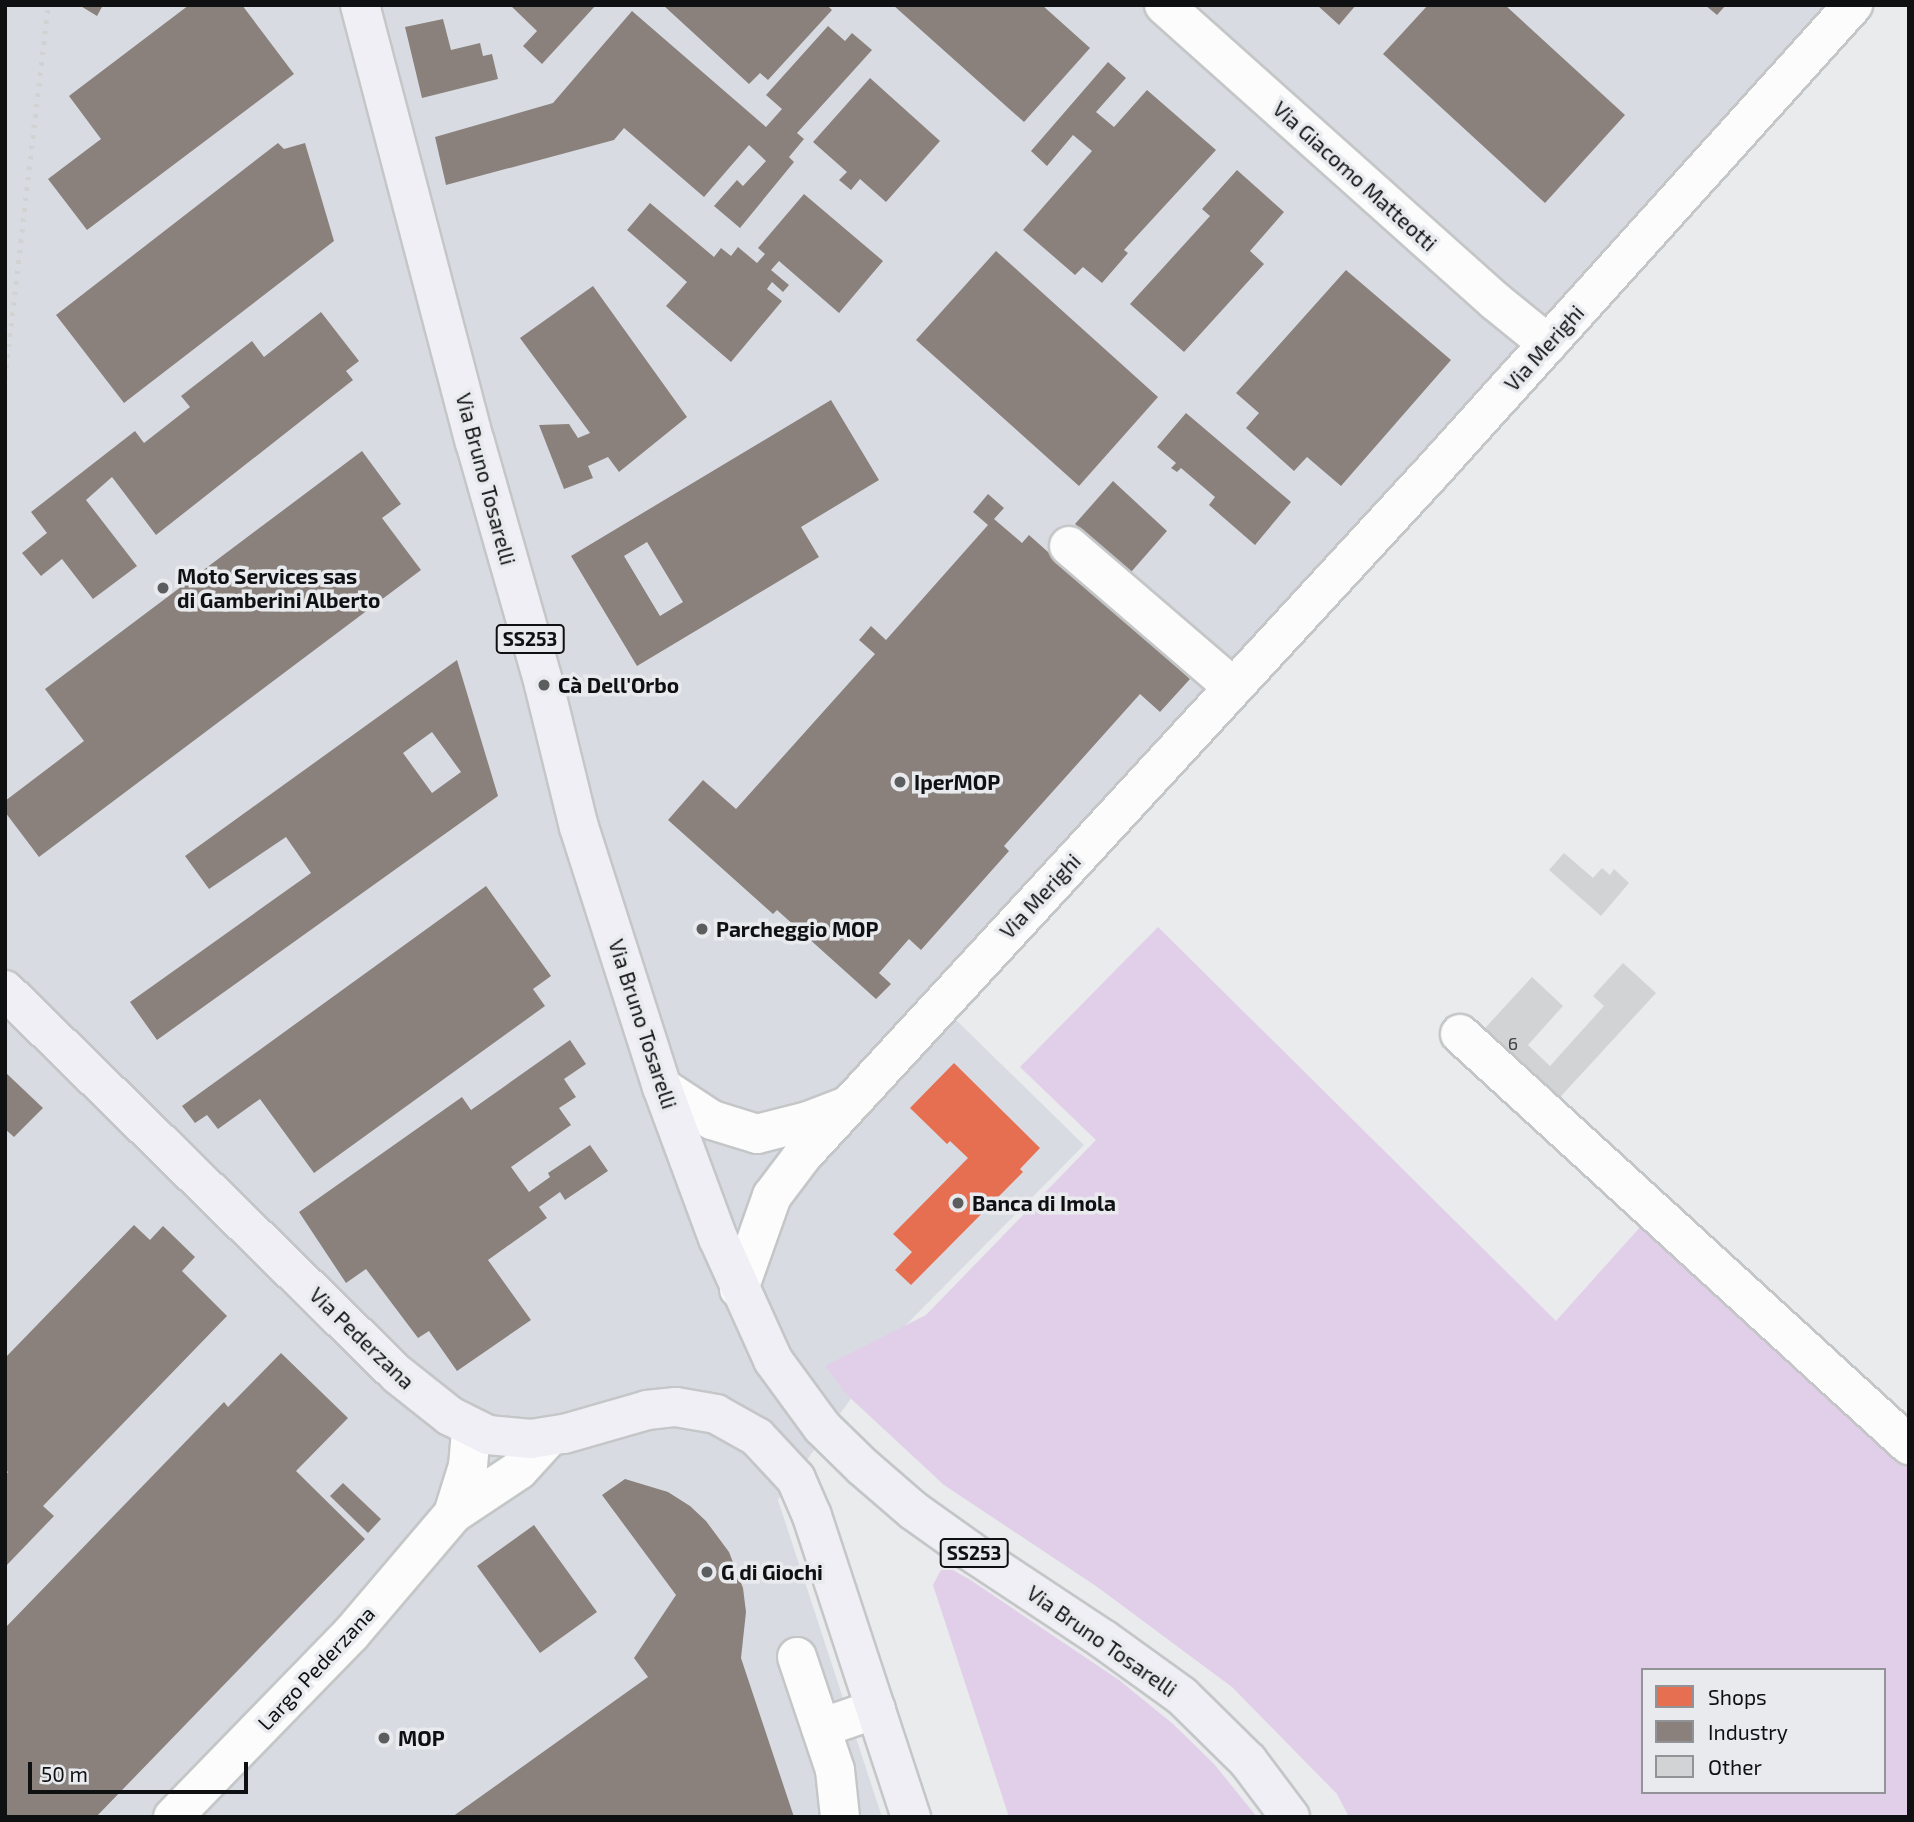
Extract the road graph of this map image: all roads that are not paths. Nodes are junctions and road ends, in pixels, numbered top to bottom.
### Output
1 (360, 5) edge
2 (1164, 5) edge
3 (1853, 5) edge
4 (1548, 344) junction
5 (1069, 546) dead end
6 (1233, 687) junction
7 (5, 990) edge
8 (1460, 1034) dead end
9 (662, 1087) junction
10 (849, 1105) junction
11 (738, 1289) junction
12 (471, 1427) junction
13 (549, 1437) junction
14 (1909, 1445) edge
15 (453, 1514) junction
16 (797, 1657) dead end
17 (876, 1709) junction
18 (821, 1728) junction
19 (173, 1817) edge
20 (840, 1817) edge
21 (912, 1817) edge
22 (1290, 1817) edge

1 - 9 main road, Via Bruno Tosarelli / SS253
2 - 4 street, Via Giacomo Matteotti
3 - 4 street, Via Merighi
4 - 6 street, Via Merighi
5 - 6 street
6 - 10 street, Via Merighi
7 - 12 main road, Via Pederzana
8 - 14 street
9 - 10 street, Via Merighi
9 - 11 main road, Via Bruno Tosarelli / SS253
10 - 11 street, Via Merighi
11 - 22 main road, Via Bruno Tosarelli / SS253
12 - 13 main road, Via Pederzana
12 - 15 street, Largo Pederzana
13 - 15 street, Largo Pederzana
13 - 17 main road, Via Pederzana
15 - 19 street, Largo Pederzana
16 - 18 street
17 - 18 street
17 - 21 main road
18 - 20 street

